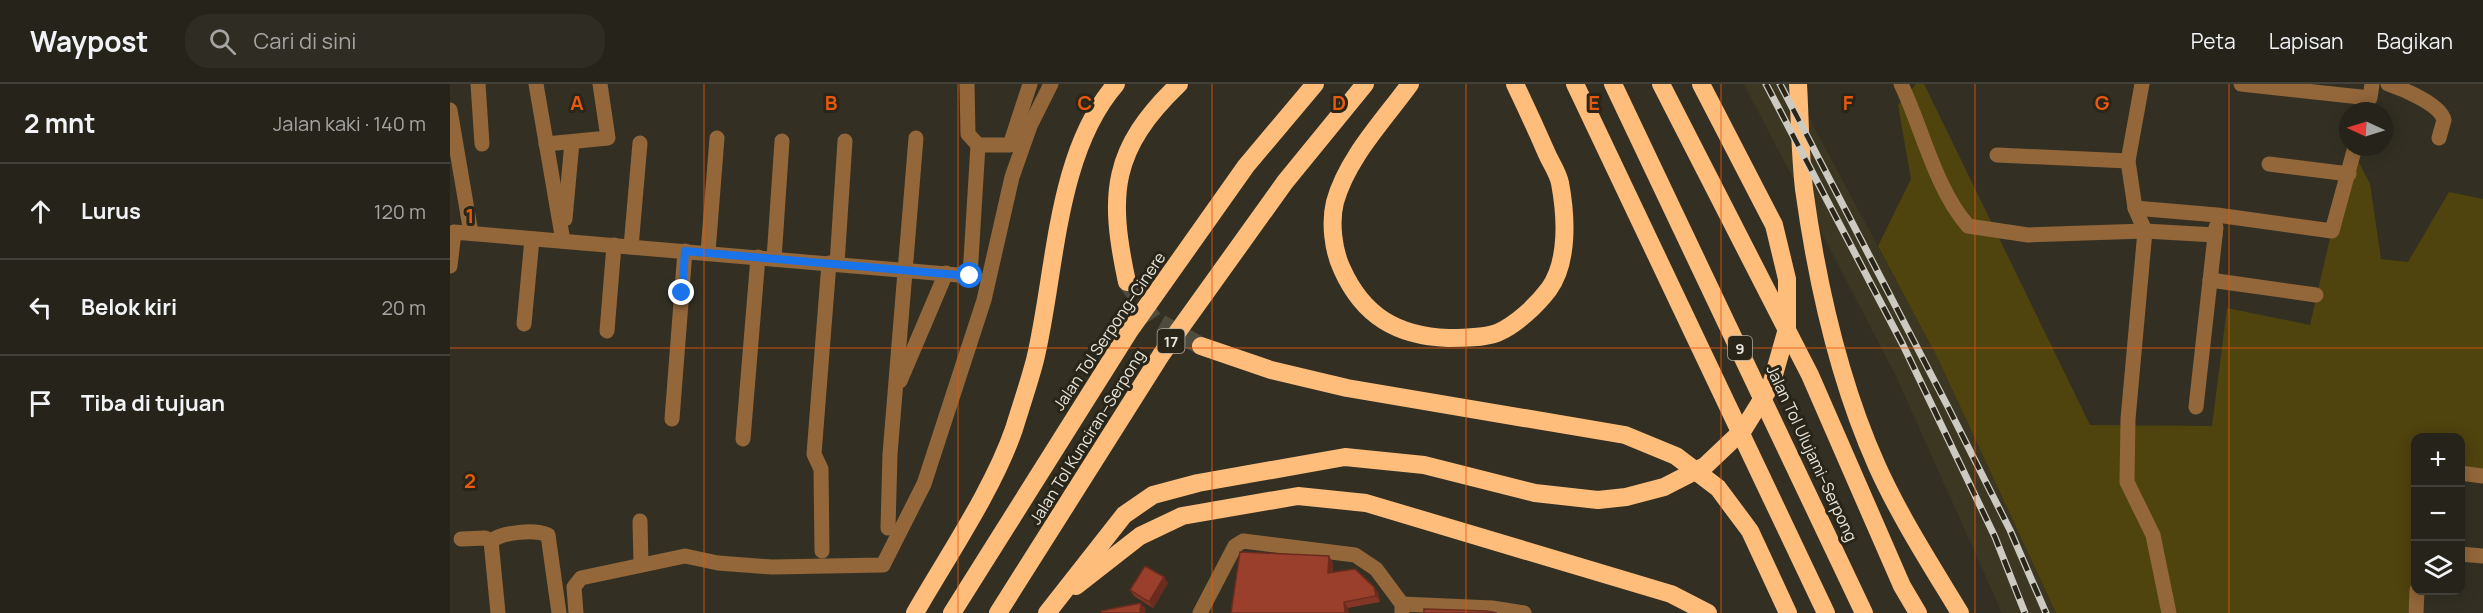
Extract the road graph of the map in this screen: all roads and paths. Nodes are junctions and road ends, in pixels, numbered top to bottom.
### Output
1 (478, 84) edge
2 (536, 84) edge
3 (600, 84) edge
4 (967, 84) edge
5 (1030, 84) edge
6 (1051, 84) edge
7 (1116, 84) edge
8 (1179, 84) edge
9 (1315, 84) edge
10 (1365, 84) edge
11 (1410, 84) edge
12 (1575, 84) edge
13 (1613, 84) edge
14 (1661, 84) edge
15 (1701, 84) edge
16 (1798, 84) edge
17 (1901, 84) edge
18 (2142, 84) edge
19 (2241, 84) edge
20 (2372, 84) edge
21 (2388, 84) edge
22 (1516, 87) edge
23 (450, 110) edge
24 (717, 138) dead end
25 (916, 138) dead end
26 (2439, 138) dead end
27 (782, 141) dead end
28 (845, 141) dead end
29 (572, 142) junction
30 (640, 143) dead end
31 (482, 144) dead end
32 (546, 144) junction
33 (978, 145) junction
34 (1996, 155) dead end
35 (2353, 156) edge
36 (2128, 161) junction
37 (2270, 164) dead end
38 (2349, 174) junction
39 (2135, 208) junction
40 (2217, 215) junction
41 (2145, 231) junction
42 (471, 233) junction
43 (2215, 235) junction
44 (532, 238) junction
45 (563, 241) junction
46 (614, 245) junction
47 (631, 247) junction
48 (685, 251) junction
49 (708, 252) junction
50 (766, 258) junction
51 (833, 264) junction
52 (450, 266) edge
53 (905, 270) junction
54 (946, 273) junction
55 (2210, 280) junction
56 (1127, 282) tunnel mouth
57 (2316, 295) dead end
58 (524, 324) dead end
59 (607, 331) dead end
60 (1201, 346) tunnel mouth
61 (895, 394) junction
62 (2196, 407) dead end
63 (672, 419) dead end
64 (743, 439) dead end
65 (2465, 474) edge
66 (2483, 476) edge
67 (640, 521) dead end
68 (888, 528) dead end
69 (461, 539) dead end
70 (491, 541) junction
71 (822, 551) dead end
72 (2465, 554) edge
73 (2483, 556) edge
74 (641, 566) junction
75 (2417, 595) edge
76 (1049, 609) edge
77 (1402, 609) edge
78 (498, 613) edge
79 (559, 613) edge
80 (576, 613) edge
81 (915, 613) edge
82 (952, 613) edge
83 (998, 613) edge
84 (1200, 613) edge
85 (1524, 613) edge
86 (1708, 613) edge
87 (1788, 613) edge
88 (1826, 613) edge
89 (1864, 613) edge
90 (1918, 613) edge
91 (1960, 613) edge
92 (2169, 613) edge
93 (2416, 613) edge

1 - 31 street
2 - 32 street
3 - 29 street
4 - 33 street
5 - 33 street
6 - 74 street
7 - 81 highway
8 - 56 highway
9 - 82 highway, Jalan Tol Serpong–Cinere / 17
10 - 83 highway, Jalan Tol Kunciran–Serpong / 17
11 - 22 highway
12 - 88 highway, 9
13 - 89 highway, Jalan Tol Ulujami–Serpong / 9
14 - 90 highway
15 - 76 highway
16 - 91 highway
17 - 41 street
18 - 36 street
19 - 20 street
21 - 26 street
23 - 42 street
24 - 49 street
25 - 53 street
27 - 50 street
28 - 51 street
29 - 32 street
29 - 45 street
30 - 47 street
32 - 45 street
33 - 54 street
34 - 36 street
35 - 38 street
36 - 39 street
37 - 38 street
38 - 40 street
39 - 40 street
39 - 41 street
40 - 43 street
41 - 43 street
41 - 92 street
42 - 44 street
42 - 52 street
43 - 55 street
44 - 45 street
44 - 58 street
45 - 46 street
46 - 47 street
46 - 59 street
47 - 48 street
48 - 49 street
48 - 63 street
49 - 50 street
50 - 51 street
50 - 64 street
51 - 53 street
51 - 71 street
53 - 54 street
53 - 61 street
54 - 61 street
55 - 57 street
55 - 62 street
60 - 87 highway
61 - 68 street
65 - 66 street
67 - 74 street
69 - 70 street
70 - 78 street
70 - 79 street
72 - 73 street
74 - 80 street
75 - 93 street
76 - 86 highway
77 - 84 street
77 - 85 street

